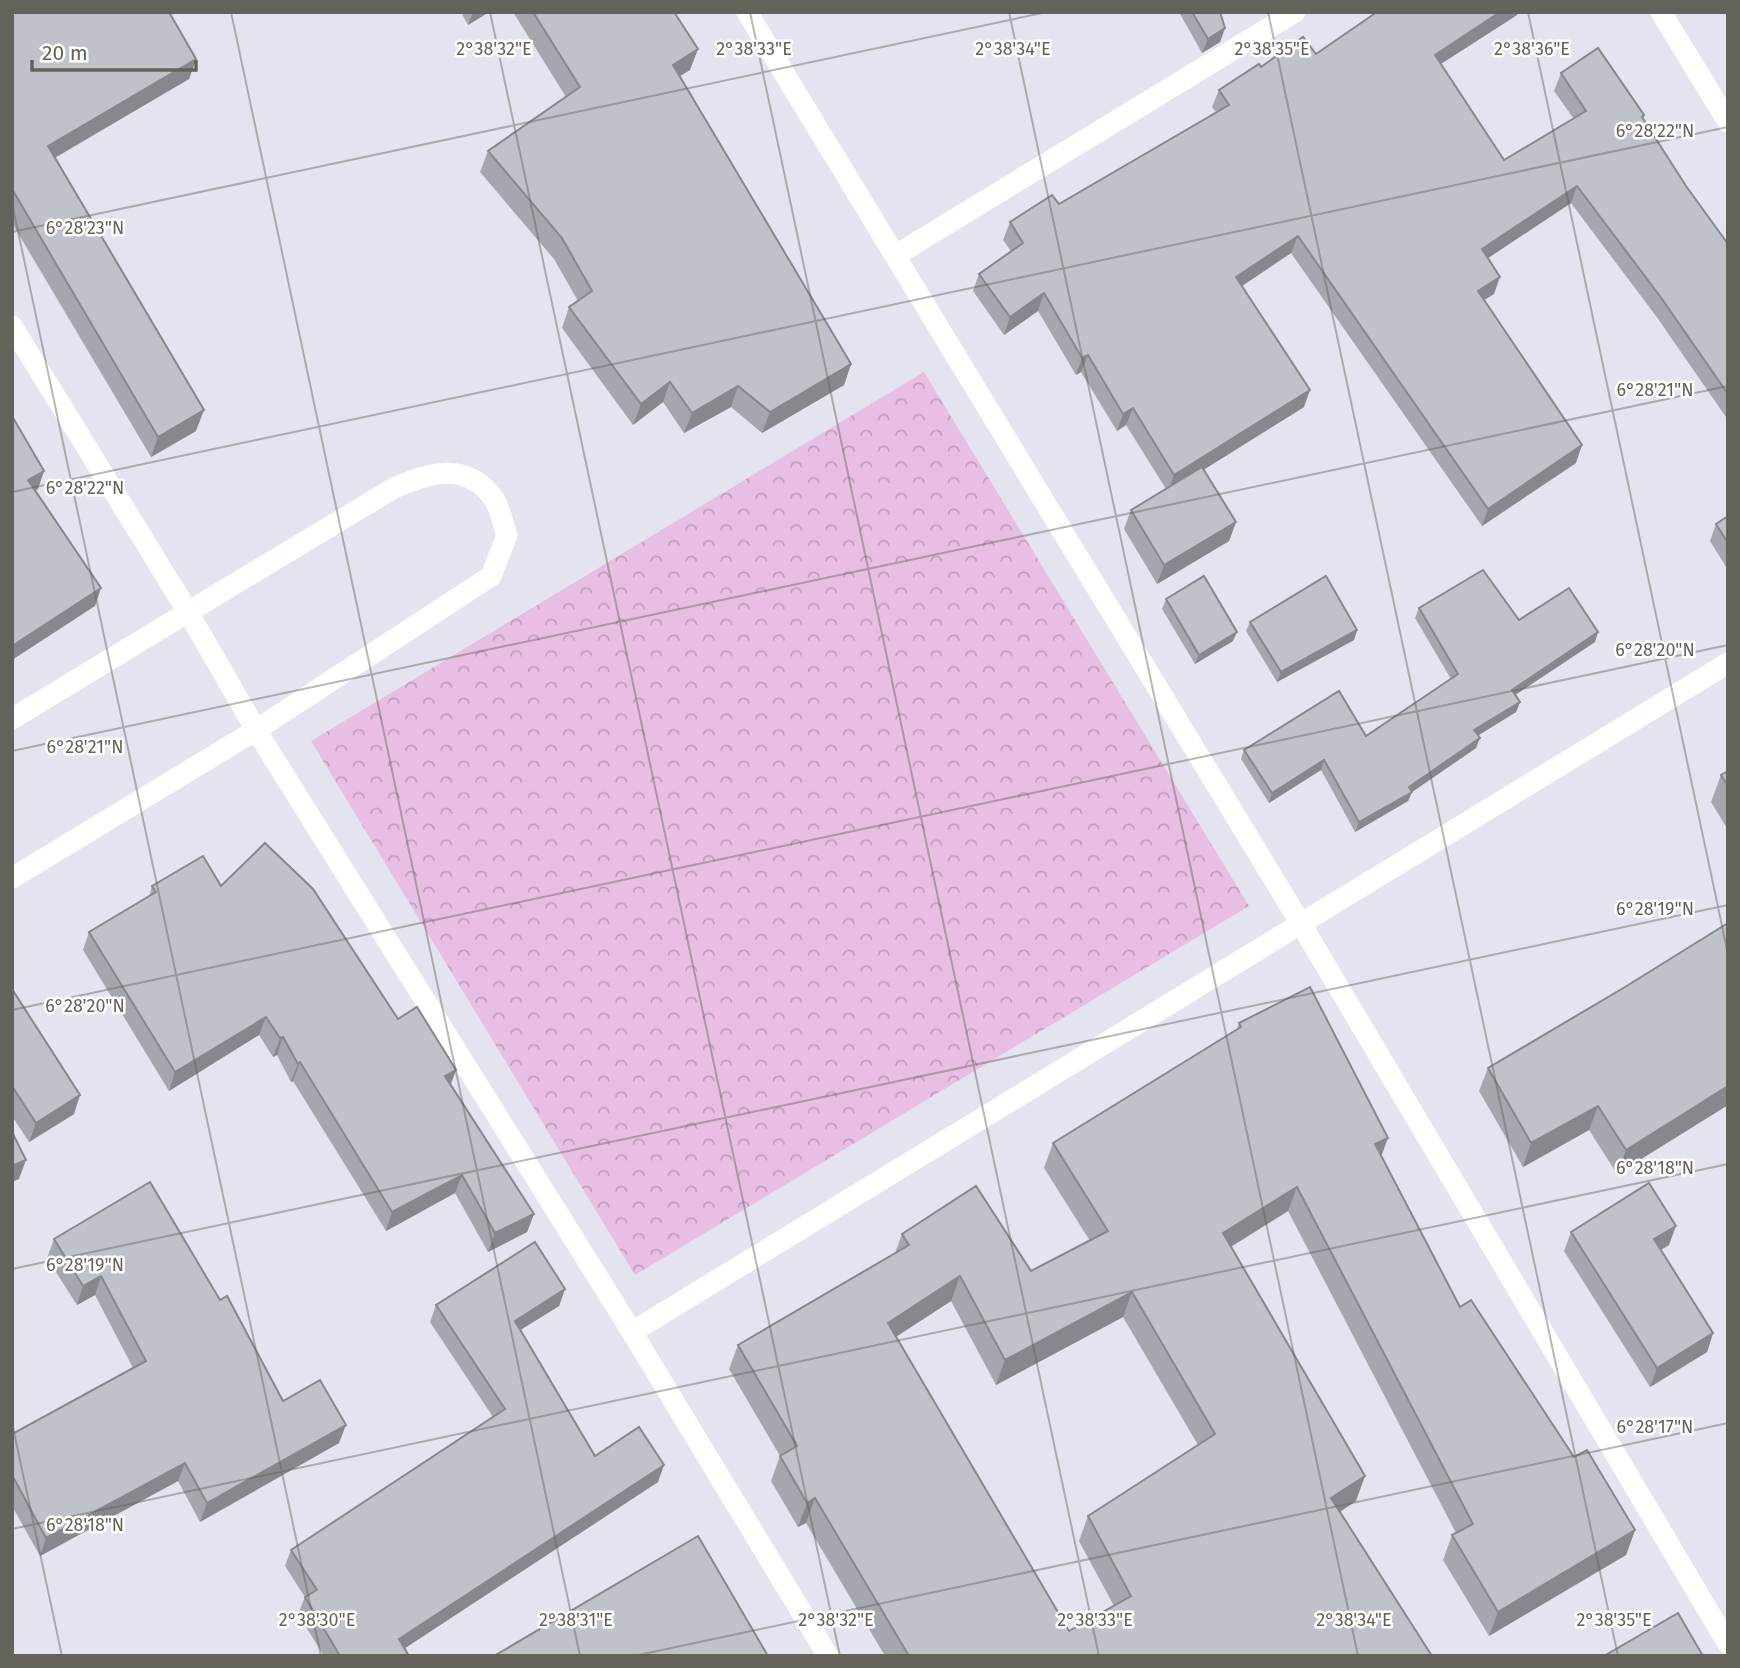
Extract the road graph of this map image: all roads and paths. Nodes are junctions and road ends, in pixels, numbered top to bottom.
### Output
1 (747, 12) edge
2 (1296, 12) edge
3 (1661, 12) edge
4 (1728, 122) edge
5 (895, 255) junction
6 (12, 326) edge
7 (188, 612) junction
8 (1728, 663) edge
9 (12, 719) edge
10 (256, 730) junction
11 (12, 878) edge
12 (1301, 924) junction
13 (632, 1332) junction
14 (1728, 1644) edge
15 (828, 1656) edge

1 - 5 street
2 - 5 street
3 - 4 street
5 - 12 street
6 - 7 street
7 - 9 street
7 - 10 street
7 - 10 street
8 - 12 street
10 - 11 street
10 - 13 street
12 - 13 street
12 - 14 street
13 - 15 street

